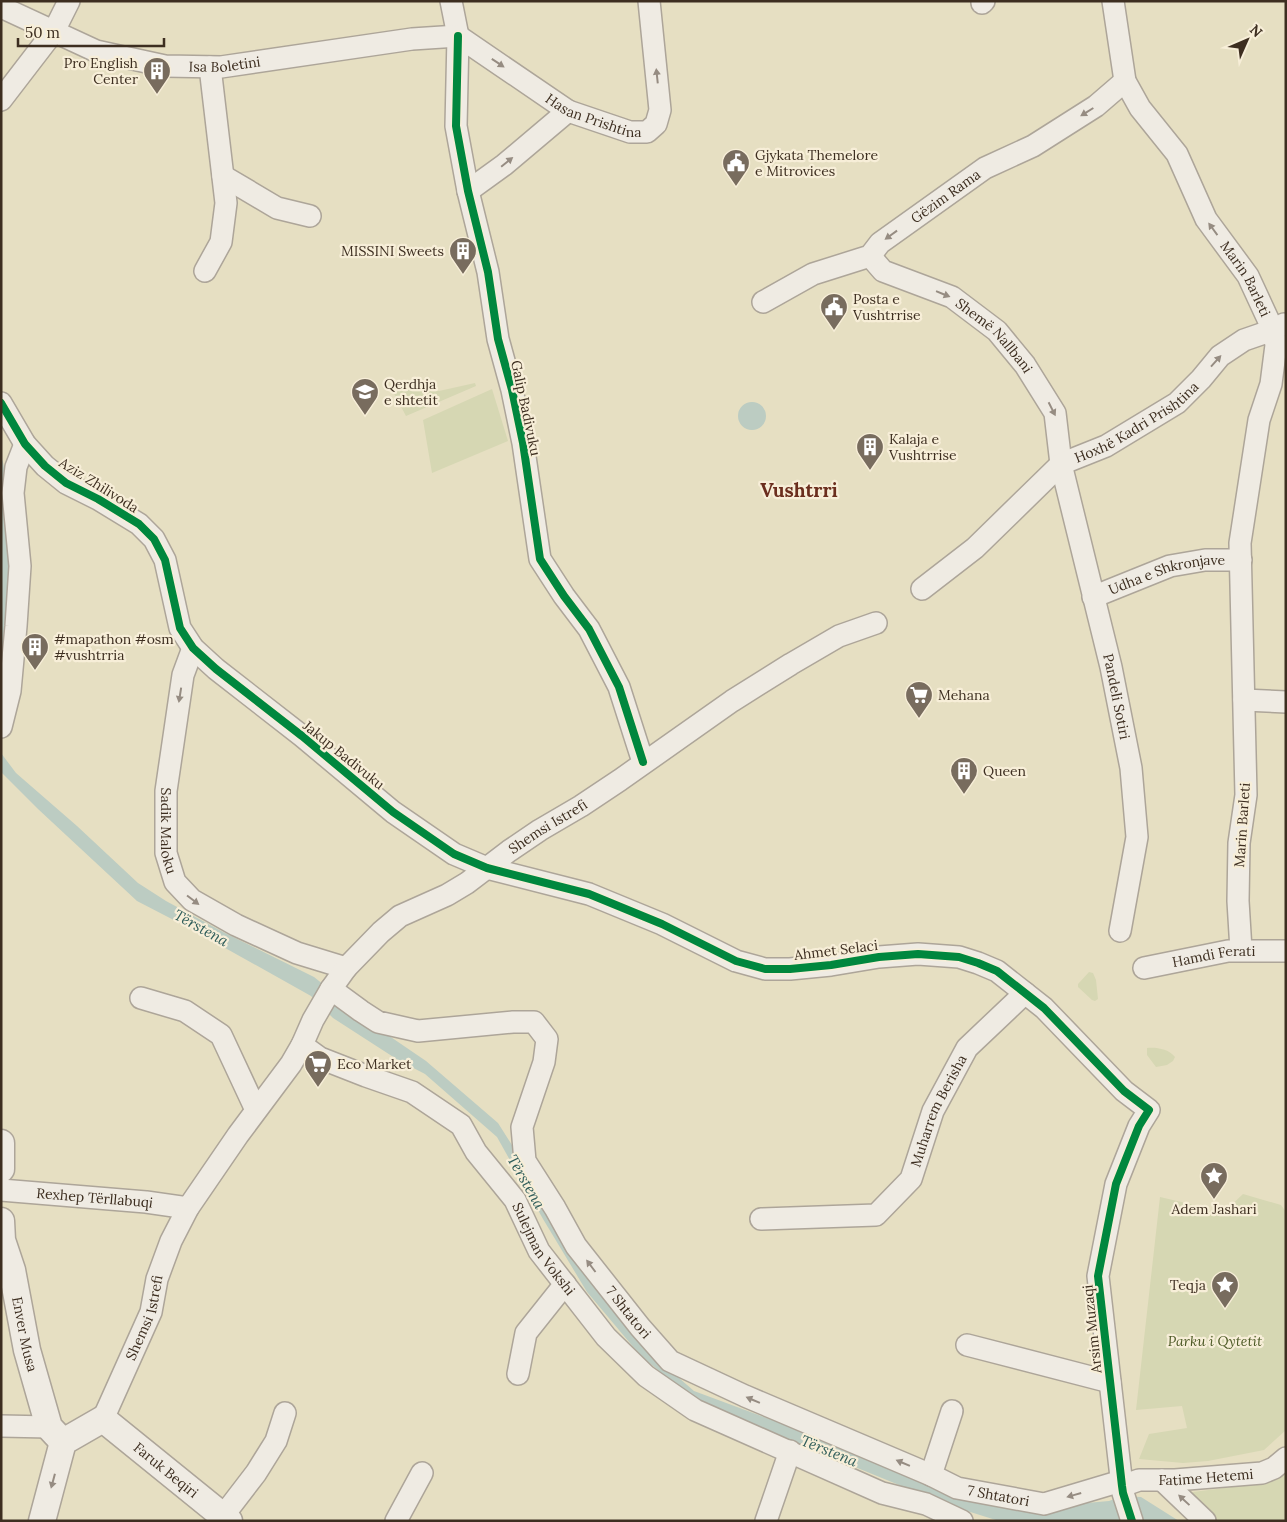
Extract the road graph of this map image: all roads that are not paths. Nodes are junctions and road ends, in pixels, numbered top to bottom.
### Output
1 (69, 1) edge
2 (451, 1) edge
3 (649, 1) edge
4 (1113, 1) edge
5 (1, 7) edge
6 (54, 31) junction
7 (458, 36) junction
8 (210, 67) junction
9 (1124, 81) junction
10 (1, 100) edge
11 (568, 111) junction
12 (223, 176) junction
13 (468, 192) junction
14 (310, 216) dead end
15 (870, 256) junction
16 (205, 270) dead end
17 (763, 302) dead end
18 (1279, 327) edge
19 (1, 403) edge
20 (25, 444) junction
21 (1061, 464) junction
22 (1241, 560) junction
23 (922, 589) dead end
24 (1093, 597) junction
25 (876, 623) dead end
26 (193, 648) junction
27 (1244, 700) junction
28 (1286, 702) edge
29 (1, 727) edge
30 (643, 762) junction
31 (488, 868) junction
32 (1120, 931) dead end
33 (1241, 950) junction
34 (1286, 951) edge
35 (346, 968) junction
36 (1144, 968) dead end
37 (330, 989) junction
38 (1025, 993) junction
39 (141, 998) dead end
40 (302, 1045) junction
41 (256, 1110) junction
42 (1149, 1110) joint
43 (1, 1143) edge
44 (1, 1169) edge
45 (1, 1190) edge
46 (188, 1208) junction
47 (761, 1219) dead end
48 (2, 1234) edge
49 (565, 1284) junction
50 (967, 1345) dead end
51 (518, 1374) dead end
52 (1110, 1382) junction
53 (952, 1412) dead end
54 (285, 1413) dead end
55 (103, 1419) junction
56 (1, 1426) edge
57 (56, 1434) junction
58 (790, 1451) junction
59 (1286, 1458) edge
60 (422, 1473) dead end
61 (931, 1475) junction
62 (1162, 1480) junction
63 (1122, 1487) junction
64 (921, 1513) edge
65 (226, 1519) edge
66 (42, 1521) edge
67 (396, 1521) edge
68 (766, 1521) edge
69 (962, 1521) edge
70 (1132, 1521) edge
71 (1205, 1521) edge

1 - 6 street
2 - 7 street
11 -> 3 street, Hasan Prishtina
4 - 9 street, Marin Barleti
5 - 6 street, Isa Boletini
6 - 8 street, Isa Boletini
6 - 10 street
7 - 8 street, Isa Boletini
7 -> 11 street, Hasan Prishtina
7 - 13 street, Galip Badivuku
8 - 12 street
9 -> 15 street, Gëzim Rama
18 -> 9 street, Marin Barleti
13 -> 11 street
12 - 14 street
12 - 16 street
13 - 30 street, Galip Badivuku
15 - 17 street, Gëzim Rama
15 -> 21 street, Shemë Nallbani
21 -> 18 street, Hoxhë Kadri Prishtina
18 - 22 street, Marin Barleti
19 - 20 street, Aziz Zhilivoda
20 - 26 street, Aziz Zhilivoda
20 - 29 street
21 - 23 street, Hoxhë Kadri Prishtina
21 - 24 street, Pandeli Sotiri
22 - 24 street, Udha e Shkronjave
22 - 27 street, Marin Barleti
24 - 32 street, Pandeli Sotiri
25 - 30 street, Shemsi Istrefi
26 - 31 street, Jakup Badivuku
26 -> 35 street, Sadik Maloku
27 - 28 street
27 - 33 street, Marin Barleti
30 - 31 street, Shemsi Istrefi
31 - 35 street, Shemsi Istrefi
31 - 38 street, Ahmet Selaci
33 - 34 street, Hamdi Ferati
33 - 36 street, Hamdi Ferati
35 - 37 street, Shemsi Istrefi
37 - 40 street, Shemsi Istrefi
61 -> 37 street, 7 Shtatori
38 - 42 street, Ahmet Selaci
38 - 47 street, Muharrem Berisha
39 - 41 street
40 - 41 street, Shemsi Istrefi
40 - 49 street, Sulejman Vokshi
41 - 46 street, Shemsi Istrefi
42 - 52 street, Arsim Muzaqi
43 - 44 street
45 - 46 street, Rexhep Tërllabuqi
46 - 55 street, Shemsi Istrefi
48 - 57 street, Enver Musa
49 - 51 street
49 - 58 street, Sulejman Vokshi
50 - 52 street
52 - 63 street, Arsim Muzaqi
53 - 61 street
54 - 65 street
55 - 57 street
55 - 65 street, Faruk Beqiri
56 - 57 street
57 -> 66 street
58 - 64 street, Sulejman Vokshi
58 - 68 street
59 - 62 street, Fatime Hetemi
60 - 67 street
63 -> 61 street, 7 Shtatori
62 - 63 street, Fatime Hetemi
71 -> 62 street
63 - 70 street, Arsim Muzaqi
64 - 69 street, Sulejman Vokshi

